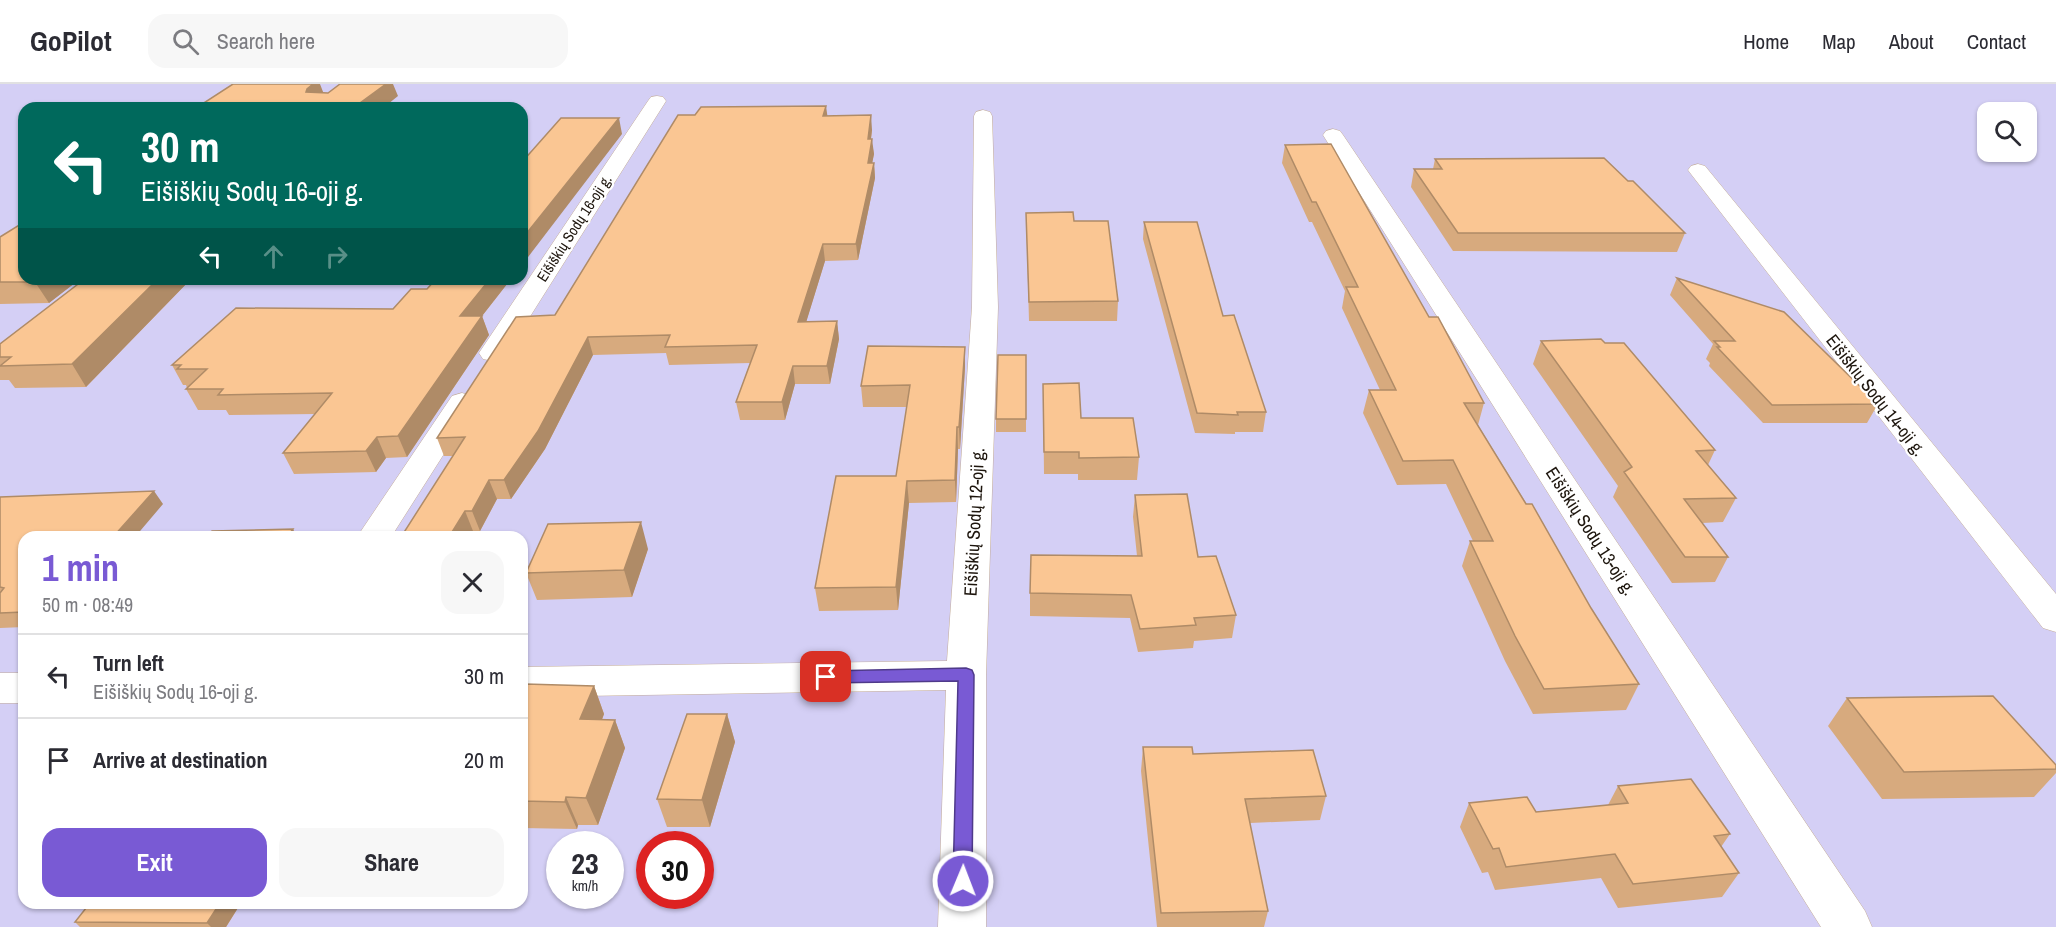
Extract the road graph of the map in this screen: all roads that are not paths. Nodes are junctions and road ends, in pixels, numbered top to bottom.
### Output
1 (657, 101) dead end
2 (983, 116) dead end
3 (1333, 135) dead end
4 (1698, 170) dead end
5 (378, 531) edge
6 (2056, 619) edge
7 (966, 675) junction
8 (528, 682) edge
9 (0, 688) edge
10 (18, 688) edge
11 (962, 927) edge
12 (1848, 927) edge

1 - 5 street, Eišiškių Sodų 16-oji g.
2 - 7 street, Eišiškių Sodų 12-oji g.
3 - 12 street, Eišiškių Sodų 13-oji g.
4 - 6 street, Eišiškių Sodų 14-oji g.
7 - 8 street
7 - 11 street, Eišiškių Sodų 12-oji g.
9 - 10 street

